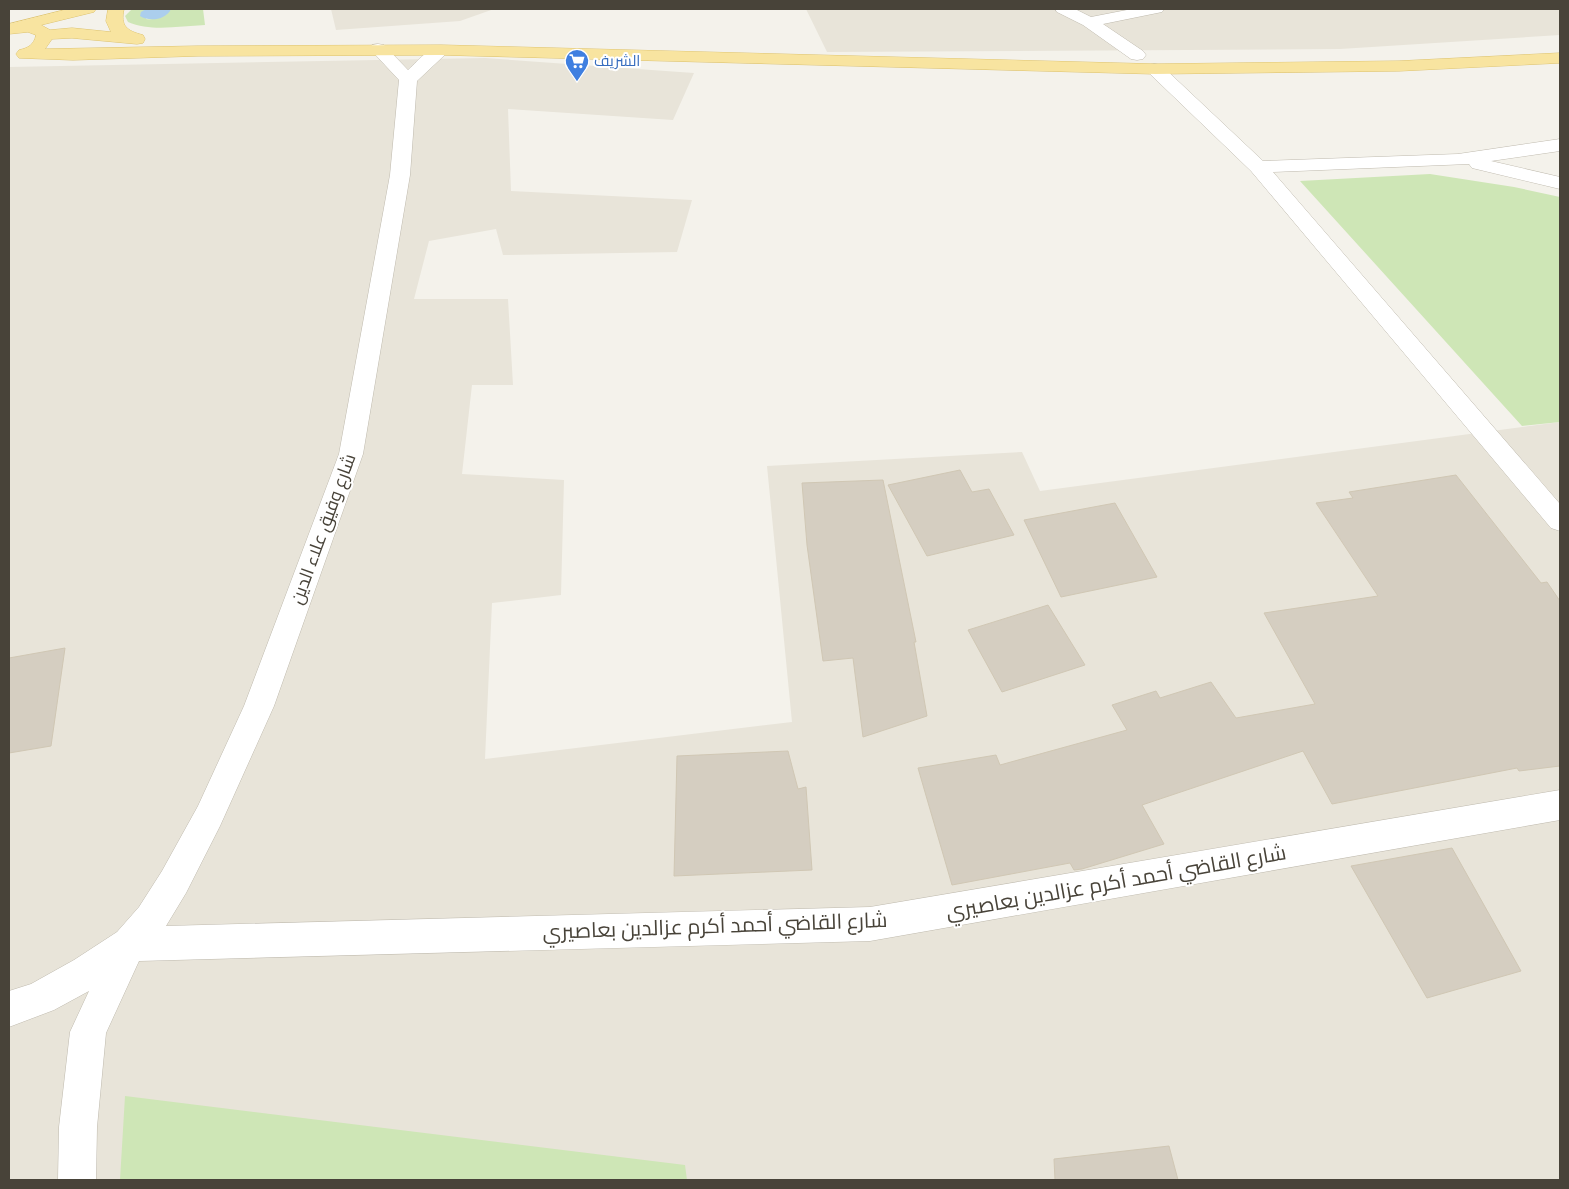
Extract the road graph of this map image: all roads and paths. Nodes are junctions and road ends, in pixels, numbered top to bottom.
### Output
1 (88, 9) edge
2 (99, 9) edge
3 (116, 9) edge
4 (1063, 9) edge
5 (1156, 9) edge
6 (1089, 22) junction
7 (13, 28) edge
8 (44, 34) junction
9 (494, 35) dead end
10 (655, 37) dead end
11 (137, 39) junction
12 (1560, 42) edge
13 (844, 44) dead end
14 (1454, 47) dead end
15 (378, 50) junction
16 (441, 50) junction
17 (1286, 51) dead end
18 (646, 55) junction
19 (1137, 55) junction
20 (17, 56) edge
21 (1560, 58) edge
22 (1155, 69) junction
23 (408, 79) junction
24 (1559, 146) edge
25 (1458, 160) junction
26 (1258, 167) junction
27 (1560, 183) edge
28 (1560, 521) edge
29 (1560, 805) edge
30 (129, 944) junction
31 (9, 1009) edge
32 (77, 1180) edge

1 - 7 main road
2 - 8 main road
3 - 11 main road
4 - 6 street
5 - 6 street
6 - 19 street
7 - 8 main road
8 - 11 main road
8 - 20 main road
9 - 11 main road
10 - 18 main road
12 - 14 main road
13 - 19 main road
15 - 16 main road
15 - 20 main road
15 - 23 street
16 - 18 main road
16 - 23 street
17 - 19 main road
18 - 22 main road
21 - 22 main road
22 - 26 street
23 - 30 street, شارع وفيق علاء الدين
24 - 25 street
25 - 26 street
25 - 27 street
26 - 28 street
29 - 30 street, شارع القاضي أحمد أكرم عزالدين بعاصيري
30 - 31 street
30 - 32 street

